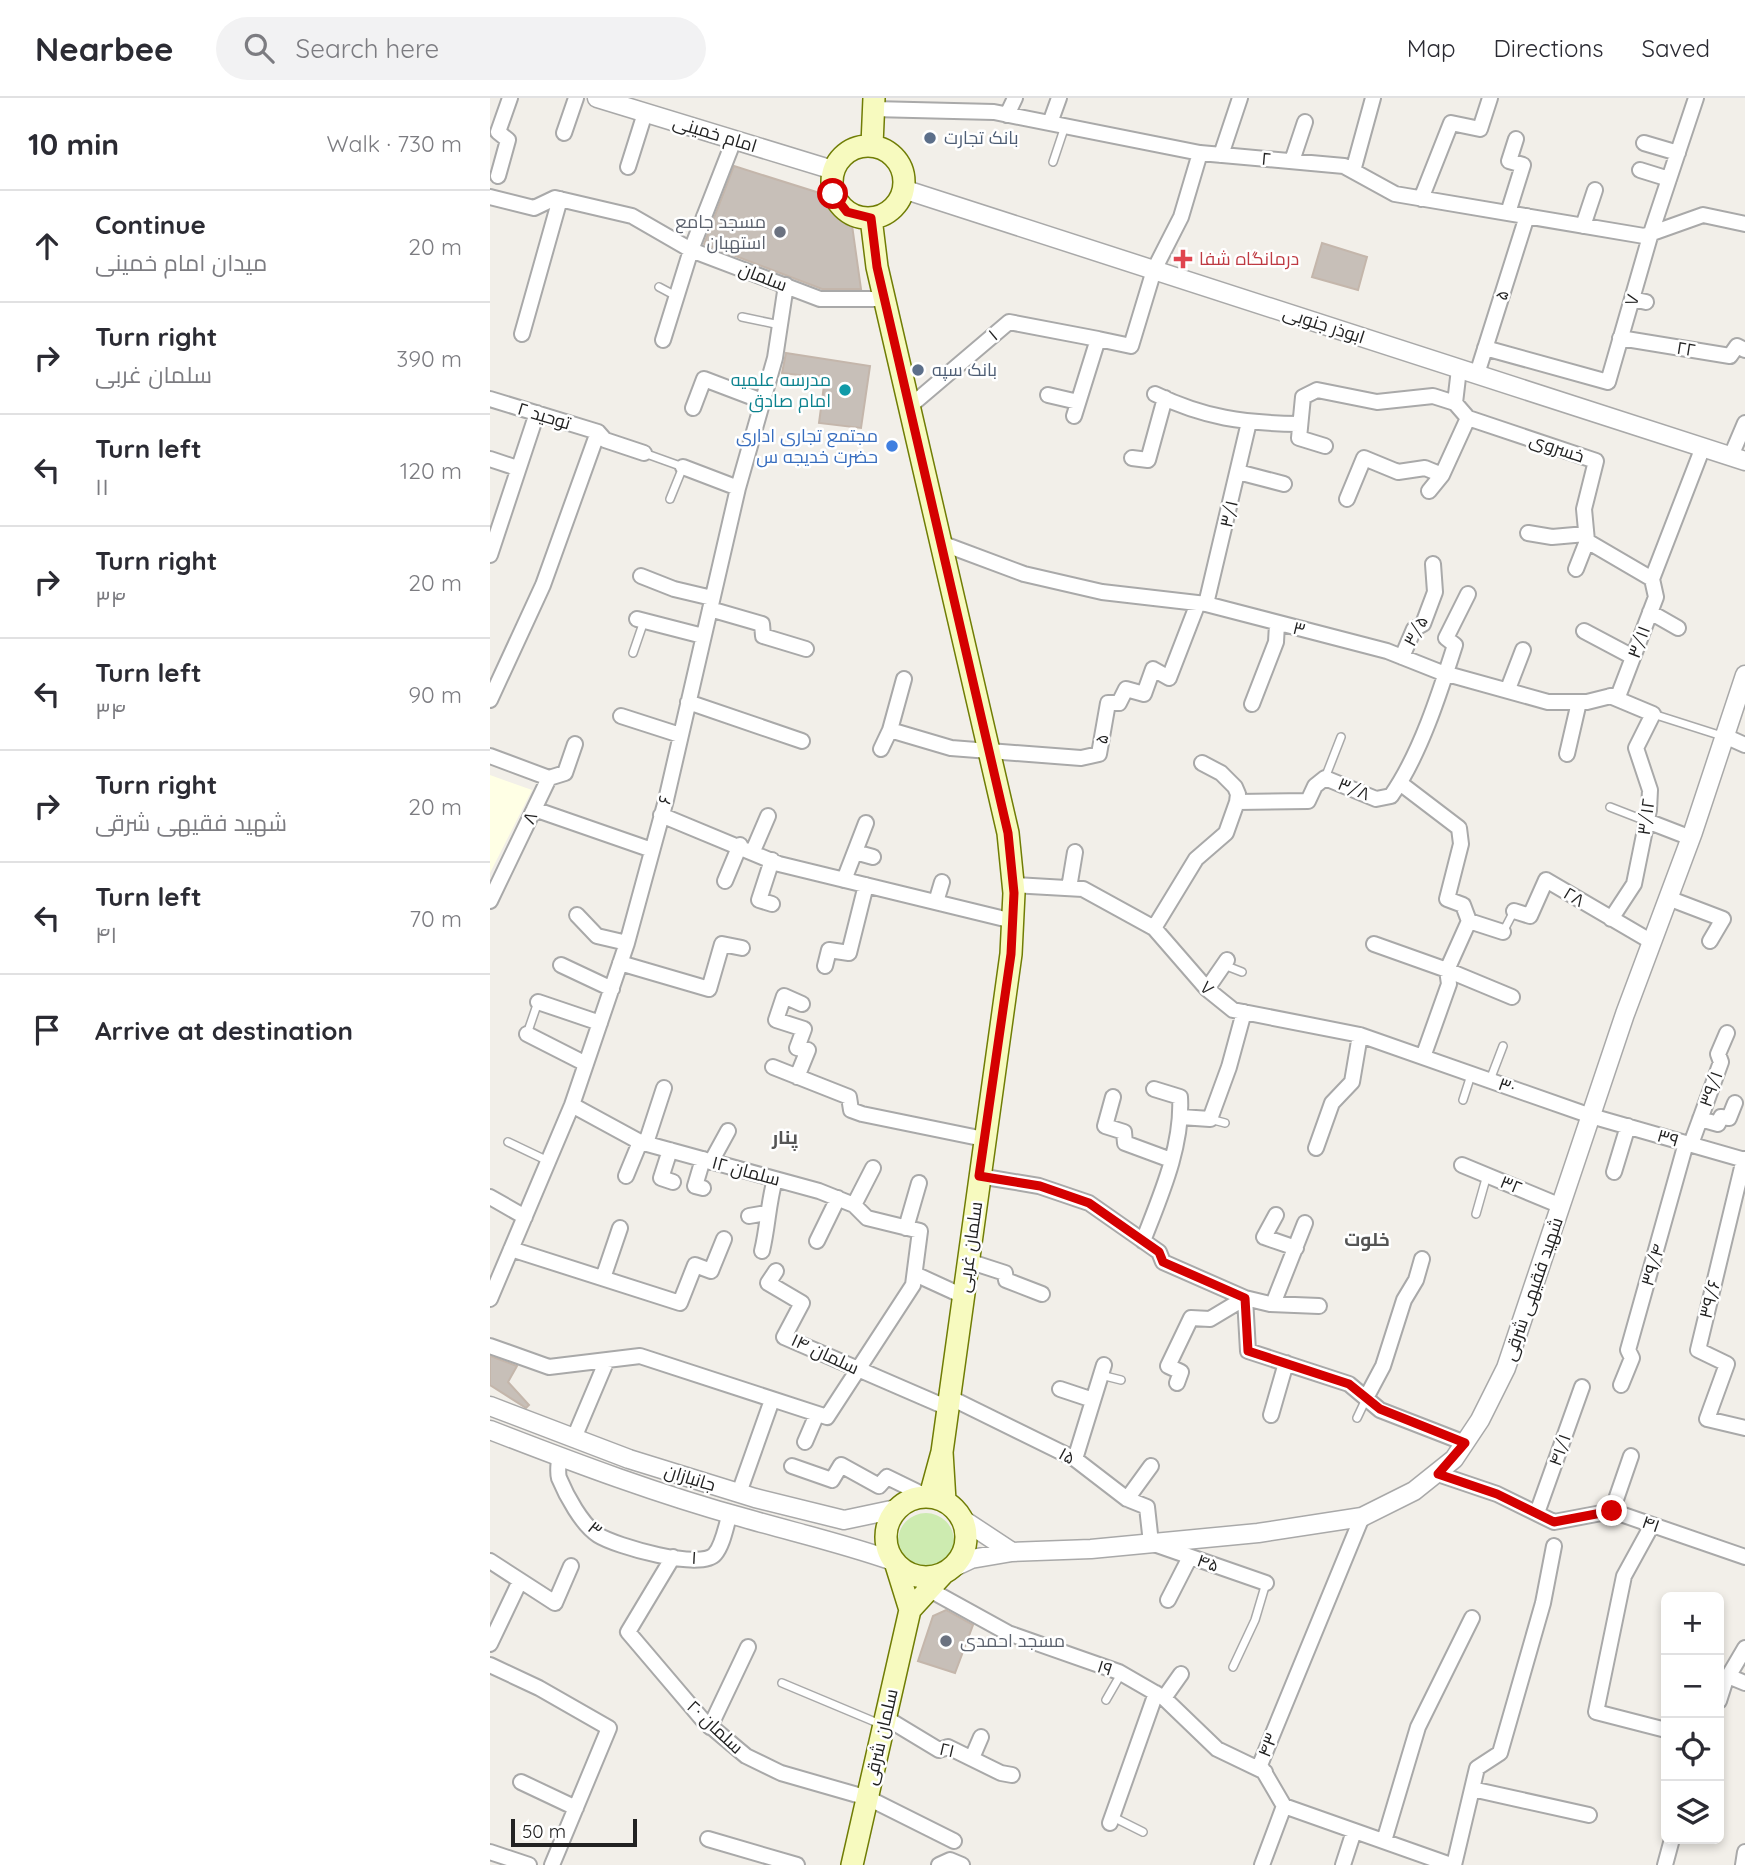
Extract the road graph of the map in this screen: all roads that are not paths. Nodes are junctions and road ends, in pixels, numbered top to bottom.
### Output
1 (510, 98) edge
2 (576, 98) edge
3 (1014, 98) edge
4 (1059, 98) edge
5 (1240, 98) edge
6 (1374, 98) edge
7 (1490, 98) edge
8 (604, 99) edge
9 (1693, 99) edge
10 (874, 104) edge
11 (975, 104) edge
12 (645, 113) junction
13 (1007, 115) junction
14 (1306, 122) dead end
15 (1057, 125) junction
16 (564, 134) dead end
17 (1516, 139) dead end
18 (734, 140) junction
19 (1644, 143) dead end
20 (872, 145) junction
21 (1199, 153) junction
22 (1678, 153) junction
23 (1221, 155) junction
24 (1292, 161) junction
25 (1053, 162) dead end
26 (628, 167) dead end
27 (833, 170) junction
28 (1640, 170) dead end
29 (1353, 171) junction
30 (498, 176) dead end
31 (1669, 179) junction
32 (903, 189) junction
33 (1595, 190) dead end
34 (490, 197) edge
35 (560, 199) junction
36 (1421, 199) junction
37 (1508, 213) junction
38 (1527, 216) junction
39 (871, 218) junction
40 (1745, 224) edge
41 (1583, 226) junction
42 (1651, 233) junction
43 (691, 250) junction
44 (1154, 270) junction
45 (786, 285) junction
46 (659, 288) dead end
47 (676, 296) junction
48 (884, 299) junction
49 (742, 317) dead end
50 (780, 326) junction
51 (522, 334) dead end
52 (1620, 338) junction
53 (1098, 339) junction
54 (663, 340) dead end
55 (1485, 348) junction
56 (1745, 350) edge
57 (1459, 369) junction
58 (1477, 374) junction
59 (1048, 395) dead end
60 (490, 399) edge
61 (762, 401) junction
62 (1455, 403) junction
63 (909, 407) junction
64 (693, 408) dead end
65 (537, 413) junction
66 (1468, 418) junction
67 (1248, 422) junction
68 (1745, 423) edge
69 (1299, 424) junction
70 (598, 432) junction
71 (1325, 446) dead end
72 (1703, 447) junction
73 (644, 453) joint
74 (1132, 458) dead end
75 (490, 459) edge
76 (1738, 459) edge
77 (683, 467) junction
78 (517, 468) junction
79 (1237, 472) junction
80 (1443, 475) junction
81 (1284, 484) dead end
82 (738, 488) junction
83 (1429, 491) dead end
84 (670, 499) dead end
85 (1347, 499) dead end
86 (1528, 533) dead end
87 (1586, 538) junction
88 (941, 543) junction
89 (490, 555) edge
90 (1433, 564) dead end
91 (1576, 569) dead end
92 (641, 576) dead end
93 (1652, 579) junction
94 (1468, 594) dead end
95 (711, 604) junction
96 (1202, 604) junction
97 (1650, 612) junction
98 (640, 620) joint
99 (1277, 624) junction
100 (1678, 628) dead end
101 (1584, 631) dead end
102 (703, 636) junction
103 (806, 649) dead end
104 (1523, 650) dead end
105 (633, 653) dead end
106 (1402, 657) junction
107 (1633, 657) junction
108 (1446, 674) junction
109 (1745, 676) edge
110 (1169, 678) joint
111 (904, 680) dead end
112 (1508, 689) junction
113 (1609, 696) junction
114 (490, 700) edge
115 (688, 702) junction
116 (1579, 702) junction
117 (1252, 704) dead end
118 (1653, 714) junction
119 (621, 716) dead end
120 (890, 730) junction
121 (680, 735) junction
122 (1341, 737) dead end
123 (1727, 737) junction
124 (802, 741) dead end
125 (575, 744) dead end
126 (1745, 745) edge
127 (881, 749) dead end
128 (989, 749) junction
129 (1567, 754) dead end
130 (490, 755) edge
131 (1202, 763) dead end
132 (548, 778) junction
133 (1325, 778) junction
134 (1400, 783) junction
135 (1237, 802) junction
136 (1610, 807) dead end
137 (534, 809) junction
138 (661, 816) junction
139 (768, 816) dead end
140 (1647, 821) junction
141 (866, 823) dead end
142 (1691, 838) junction
143 (746, 848) junction
144 (652, 850) junction
145 (855, 852) junction
146 (1075, 852) dead end
147 (873, 858) dead end
148 (772, 860) junction
149 (844, 880) junction
150 (725, 881) dead end
151 (942, 882) dead end
152 (866, 885) junction
153 (1014, 885) junction
154 (1069, 888) junction
155 (1668, 898) junction
156 (490, 901) edge
157 (936, 902) junction
158 (772, 904) dead end
159 (1514, 911) joint
160 (577, 915) dead end
161 (1611, 919) junction
162 (1013, 921) junction
163 (1469, 921) junction
164 (1154, 928) junction
165 (1503, 932) joint
166 (1710, 941) dead end
167 (1652, 942) junction
168 (627, 943) junction
169 (1374, 944) dead end
170 (742, 948) dead end
171 (620, 963) junction
172 (1226, 963) joint
173 (561, 965) dead end
174 (825, 966) dead end
175 (1447, 970) junction
176 (1242, 972) dead end
177 (612, 989) junction
178 (1207, 989) junction
179 (1512, 996) dead end
180 (538, 1002) joint
181 (802, 1004) dead end
182 (1244, 1012) junction
183 (600, 1023) junction
184 (1727, 1033) dead end
185 (527, 1034) joint
186 (1360, 1035) junction
187 (1503, 1046) dead end
188 (1423, 1056) junction
189 (586, 1063) junction
190 (773, 1067) dead end
191 (1472, 1074) junction
192 (797, 1077) junction
193 (1490, 1080) junction
194 (664, 1088) dead end
195 (1154, 1089) dead end
196 (1113, 1097) dead end
197 (1463, 1100) dead end
198 (1735, 1103) dead end
199 (572, 1105) junction
200 (1591, 1116) junction
201 (1181, 1117) junction
202 (1210, 1119) junction
203 (1700, 1119) junction
204 (1225, 1123) dead end
205 (1628, 1126) junction
206 (728, 1131) dead end
207 (984, 1139) junction
208 (508, 1142) dead end
209 (643, 1143) junction
210 (1689, 1144) junction
211 (1316, 1148) dead end
212 (670, 1150) junction
213 (707, 1160) junction
214 (1171, 1160) junction
215 (1744, 1160) edge
216 (549, 1161) junction
217 (1462, 1166) dead end
218 (873, 1168) dead end
219 (1614, 1172) dead end
220 (1487, 1175) junction
221 (626, 1176) dead end
222 (979, 1176) junction
223 (775, 1179) junction
224 (673, 1182) dead end
225 (919, 1182) dead end
226 (703, 1188) dead end
227 (490, 1197) edge
228 (838, 1198) junction
229 (854, 1205) junction
230 (1561, 1206) junction
231 (766, 1213) junction
232 (1476, 1214) dead end
233 (1276, 1215) dead end
234 (749, 1216) dead end
235 (525, 1217) junction
236 (1306, 1223) dead end
237 (620, 1228) dead end
238 (913, 1230) junction
239 (724, 1238) dead end
240 (817, 1241) dead end
241 (1143, 1241) junction
242 (1296, 1248) junction
243 (511, 1249) junction
244 (762, 1251) dead end
245 (1422, 1259) dead end
246 (968, 1261) junction
247 (776, 1271) dead end
248 (915, 1274) junction
249 (603, 1278) junction
250 (1042, 1294) dead end
251 (963, 1296) junction
252 (1245, 1298) junction
253 (490, 1299) edge
254 (1273, 1304) junction
255 (1320, 1306) dead end
256 (490, 1346) edge
257 (607, 1360) junction
258 (1286, 1363) junction
259 (858, 1369) junction
260 (1102, 1370) joint
261 (1121, 1380) dead end
262 (1177, 1383) dead end
263 (1621, 1385) dead end
264 (1582, 1387) dead end
265 (1060, 1389) dead end
266 (1366, 1398) junction
267 (1093, 1399) junction
268 (772, 1400) junction
269 (949, 1402) junction
270 (490, 1406) edge
271 (817, 1414) junction
272 (1271, 1415) dead end
273 (1357, 1418) dead end
274 (1745, 1428) edge
275 (490, 1430) edge
276 (573, 1438) junction
277 (805, 1442) dead end
278 (1465, 1443) junction
279 (1631, 1456) dead end
280 (559, 1457) junction
281 (1075, 1459) junction
282 (792, 1465) dead end
283 (1151, 1466) dead end
284 (1438, 1474) junction
285 (739, 1493) junction
286 (933, 1497) junction
287 (1127, 1499) junction
288 (896, 1509) junction
289 (1612, 1511) junction
290 (1537, 1513) junction
291 (730, 1514) junction
292 (1362, 1517) junction
293 (962, 1519) junction
294 (1653, 1525) junction
295 (1151, 1543) junction
296 (1554, 1546) dead end
297 (1012, 1552) junction
298 (673, 1557) junction
299 (1190, 1557) junction
300 (1745, 1557) edge
301 (490, 1562) edge
302 (894, 1563) junction
303 (570, 1566) dead end
304 (942, 1577) junction
305 (520, 1581) junction
306 (1266, 1583) joint
307 (1168, 1600) dead end
308 (910, 1610) junction
309 (1472, 1618) dead end
310 (628, 1632) joint
311 (490, 1644) edge
312 (748, 1647) dead end
313 (1745, 1648) edge
314 (490, 1665) edge
315 (1233, 1667) dead end
316 (1122, 1673) junction
317 (1181, 1674) dead end
318 (1728, 1676) junction
319 (782, 1683) dead end
320 (1745, 1683) edge
321 (1724, 1687) edge
322 (1160, 1696) junction
323 (1106, 1700) dead end
324 (885, 1722) junction
325 (710, 1727) junction
326 (1661, 1729) edge
327 (981, 1737) dead end
328 (972, 1758) junction
329 (1265, 1772) junction
330 (1012, 1775) dead end
331 (521, 1782) dead end
332 (1472, 1789) junction
333 (868, 1798) junction
334 (1284, 1806) junction
335 (576, 1808) junction
336 (1589, 1815) dead end
337 (1111, 1820) joint
338 (1354, 1831) junction
339 (1143, 1832) dead end
340 (708, 1839) dead end
341 (954, 1841) dead end
342 (1384, 1841) junction
343 (1671, 1844) edge
344 (490, 1853) edge
345 (1745, 1853) edge
346 (1448, 1864) edge
347 (529, 1865) edge
348 (552, 1865) edge
349 (797, 1865) edge
350 (852, 1865) edge
351 (939, 1865) edge
352 (962, 1865) edge
353 (1262, 1865) edge
354 (1343, 1865) edge
355 (1665, 1865) edge
356 (1743, 1865) edge

1 - 30 street
2 - 16 street
3 - 13 street
4 - 15 street
5 - 23 street
6 - 29 street
7 - 36 street
8 - 12 street, امام خمینی
9 - 22 street, ۷
10 - 11 street, ۲
10 - 20 main road
11 - 13 street, ۲
12 - 18 street, امام خمینی
12 - 26 street
13 - 15 street, ۲
14 - 24 street
15 - 21 street, ۲
15 - 25 lane
17 - 37 street
18 - 27 street, امام خمینی
18 - 43 street
19 - 22 street
20 - 27 main road
20 - 32 main road
21 - 23 street, ۲
21 - 44 street
22 - 31 street, ۷
23 - 24 street, ۲
24 - 29 street, ۲
27 - 39 main road
28 - 31 street
29 - 36 street, ۲
31 - 42 street, ۷
32 - 39 main road
32 - 44 street, ابوذر جنوبی
33 - 41 street
34 - 35 street, سلمان
35 - 43 street, سلمان
35 - 51 street
36 - 37 street, ۲
37 - 38 street, ۲
38 - 41 street, ۲
38 - 55 street, ۵
39 - 48 main road, سلمان غربی
40 - 42 street
41 - 42 street, ۲
42 - 52 street, ۷
43 - 45 street, سلمان
43 - 47 street
44 - 53 street
44 - 57 street, ابوذر جنوبی
45 - 48 street, سلمان
45 - 50 street, ۶
46 - 47 lane
47 - 54 street
48 - 63 main road, سلمان غربی
49 - 50 lane
50 - 61 street, ۶
52 - 55 street, ۷
52 - 56 street, ۲۲
53 - 59 street
53 - 63 street, ۱
55 - 58 street, ۵
57 - 58 street, ابوذر جنوبی
57 - 62 street
58 - 72 street, ابوذر جنوبی
60 - 65 street, توحید ۲
61 - 64 street
61 - 82 street, ۶
62 - 66 street
62 - 69 street
63 - 88 main road, سلمان غربی
65 - 70 street, توحید ۲
65 - 78 street
66 - 80 street
66 - 87 street, خسروی
67 - 69 street
67 - 74 street
67 - 79 street, ۳/۱
68 - 76 street
69 - 71 street
70 - 73 street, توحید ۲
70 - 114 street
72 - 76 street, ابوذر جنوبی
72 - 93 street, ۳/۱۱
73 - 77 lane
75 - 78 street
77 - 82 street
77 - 84 lane
78 - 89 street
79 - 81 street
79 - 96 street, ۳/۱
80 - 83 street
80 - 85 street
82 - 95 street, ۶
86 - 87 street
87 - 91 street
87 - 93 street
88 - 96 street, ۳
88 - 128 main road, سلمان غربی
90 - 106 street, ۳/۵
92 - 95 street
93 - 97 street, ۳/۱۱
94 - 108 street
95 - 102 street, ۶
95 - 103 street
96 - 99 street, ۳
96 - 110 street, ۳/۱
97 - 100 street
97 - 107 street, ۳/۱۱
98 - 102 street
98 - 105 lane
99 - 106 street, ۳
99 - 117 street
101 - 107 street
102 - 115 street, ۶
104 - 112 street
106 - 108 street, ۳
107 - 113 street, ۳/۱۱
108 - 112 street, ۳
108 - 134 street
109 - 123 street, شهید فقیهی شرقی
110 - 128 street, ۵
111 - 120 street
112 - 116 street, ۳
113 - 116 street, ۳
113 - 118 street
115 - 121 street, ۶
115 - 124 street
116 - 129 street
118 - 123 lane
118 - 140 street, ۳/۱۲
119 - 121 street
120 - 127 street
120 - 128 street
121 - 138 street, ۶
122 - 133 lane
123 - 126 street
123 - 142 street, شهید فقیهی شرقی
125 - 132 street, ۸
128 - 153 main road, سلمان غربی
130 - 132 street
131 - 135 street
132 - 137 street, ۸
133 - 134 street, ۳/۸
133 - 135 street, ۳/۸
134 - 163 street
135 - 164 street
136 - 140 lane
137 - 144 street
137 - 156 street, ۸
138 - 143 street
138 - 144 street, ۶
139 - 143 street
140 - 142 street
140 - 161 street, ۳/۱۲
141 - 145 street
142 - 155 street, شهید فقیهی شرقی
143 - 148 street
143 - 150 street
144 - 168 street, ۶
145 - 147 street
145 - 149 street
146 - 154 street
148 - 149 street
148 - 158 street
149 - 152 street
151 - 157 street
152 - 157 street
152 - 174 street
153 - 154 street, ۷
153 - 162 main road, سلمان غربی
154 - 164 street, ۷
155 - 166 street
155 - 167 street, شهید فقیهی شرقی
157 - 162 street
159 - 161 street, ۲۸
159 - 165 lane
160 - 168 street
161 - 167 street, ۲۸
162 - 207 main road, سلمان غربی
163 - 165 street
163 - 175 street
164 - 178 street, ۷
167 - 200 street, شهید فقیهی شرقی
168 - 171 street, ۶
169 - 175 street
170 - 171 street
171 - 177 street, ۶
172 - 176 lane
172 - 178 street
173 - 177 street
175 - 179 street
175 - 188 street
177 - 183 street, ۶
178 - 182 street, ۷
180 - 183 street
180 - 185 lane
181 - 192 street
182 - 186 street, ۷
182 - 202 street
183 - 189 street, ۶
184 - 203 street, ۳۹/۱
185 - 189 street
186 - 188 street, ۷
186 - 211 street
187 - 193 lane
188 - 191 street, ۳۰
189 - 199 street, ۶
190 - 192 street
191 - 193 street, ۳۰
191 - 197 lane
192 - 207 street
193 - 200 street, ۳۰
194 - 209 street
195 - 201 street
196 - 214 street
198 - 203 street
199 - 209 street, سلمان ۱۲
199 - 216 street, ۶
200 - 205 street, ۳۹
200 - 230 street, شهید فقیهی شرقی
201 - 202 street
201 - 214 street
202 - 204 lane
203 - 210 street, ۳۹/۱
205 - 210 street, ۳۹
205 - 219 street
206 - 213 street
207 - 222 main road, سلمان غربی
208 - 216 lane
209 - 212 street, سلمان ۱۲
209 - 221 street
210 - 215 street, ۳۹
210 - 263 street, ۳۹/۴
212 - 213 street, سلمان ۱۲
212 - 224 street
213 - 223 street, سلمان ۱۲
213 - 226 street
214 - 241 street
215 - 274 street, ۳۹/۶
216 - 235 street, ۶
217 - 220 street, ۳۲
218 - 229 street
220 - 230 street, ۳۲
220 - 232 lane
222 - 241 street
222 - 246 main road, سلمان غربی
223 - 228 street, سلمان ۱۲
223 - 231 street
225 - 238 street
227 - 235 street
228 - 229 street, سلمان ۱۲
228 - 240 street
229 - 238 street, سلمان ۱۲
230 - 278 street, شهید فقیهی شرقی
231 - 234 street
231 - 244 street
233 - 242 street
235 - 243 street, ۶
236 - 242 street
237 - 249 street
238 - 248 street
239 - 249 street
241 - 252 street
242 - 254 street
243 - 249 street
243 - 253 street, ۶
245 - 266 street
246 - 250 street
246 - 251 main road, سلمان غربی
247 - 259 street, سلمان ۱۴
248 - 251 street
248 - 259 street
251 - 269 main road, سلمان غربی
252 - 254 street
252 - 258 street
252 - 262 street
254 - 255 street
256 - 257 street
257 - 268 street
257 - 276 street
258 - 266 street
258 - 272 street
259 - 269 street, سلمان ۱۴
259 - 271 street
260 - 261 lane
260 - 267 street
264 - 290 street, ۴۱/۱
265 - 267 street
266 - 273 lane
266 - 278 street
267 - 281 street
268 - 271 street
268 - 285 street
269 - 281 street, ۱۵
269 - 286 main road, سلمان غربی
270 - 276 street, جانبازان
271 - 277 street
275 - 280 street, جانبازان
276 - 285 street, جانبازان
278 - 284 street, شهید فقیهی شرقی
279 - 289 street
280 - 291 street, جانبازان
280 - 298 street, ۳
281 - 287 street, ۱۵
282 - 286 street
283 - 287 street
284 - 290 street, ۴۱
284 - 292 street, شهید فقیهی شرقی
285 - 288 street, جانبازان
286 - 288 main road
286 - 293 main road
287 - 295 street, ۱۵
288 - 302 main road
289 - 290 street, ۴۱
289 - 294 street, ۴۱
291 - 298 street, ۱
291 - 302 street, جانبازان
292 - 295 street, شهید فقیهی شرقی
292 - 329 street, ۴۳
293 - 297 street
293 - 304 main road
294 - 300 street, ۴۱
294 - 326 street
295 - 297 street, شهید فقیهی شرقی
295 - 299 street, ۴۵
296 - 332 street
297 - 304 street, شهید فقیهی شرقی
298 - 310 street, ۱
299 - 306 street, ۴۵
299 - 307 street
301 - 305 street
302 - 304 main road
302 - 308 main road
303 - 305 street
304 - 308 main road
304 - 316 street, ۱۹
305 - 311 street
306 - 315 lane
308 - 324 main road, سلمان شرقی
309 - 342 street
310 - 325 street, سلمان ۲۰
312 - 325 street
313 - 318 street
314 - 335 street
316 - 322 street, ۱۹
316 - 323 lane
317 - 322 street
318 - 320 street
318 - 321 street
319 - 324 lane
322 - 329 street, ۱۹
322 - 337 street
324 - 328 street, ۲۱
324 - 333 main road, سلمان شرقی
325 - 333 street, سلمان ۲۰
327 - 328 street
328 - 330 street, ۲۱
329 - 334 street, ۴۳
331 - 335 street
332 - 336 street
332 - 346 street
333 - 341 street, سلمان ۲۰
333 - 350 main road, سلمان شرقی
334 - 338 street
334 - 353 street
335 - 348 street
337 - 339 lane
338 - 342 street
338 - 354 street
340 - 349 street
342 - 346 street
343 - 355 street
344 - 347 street
345 - 356 street
351 - 352 street

